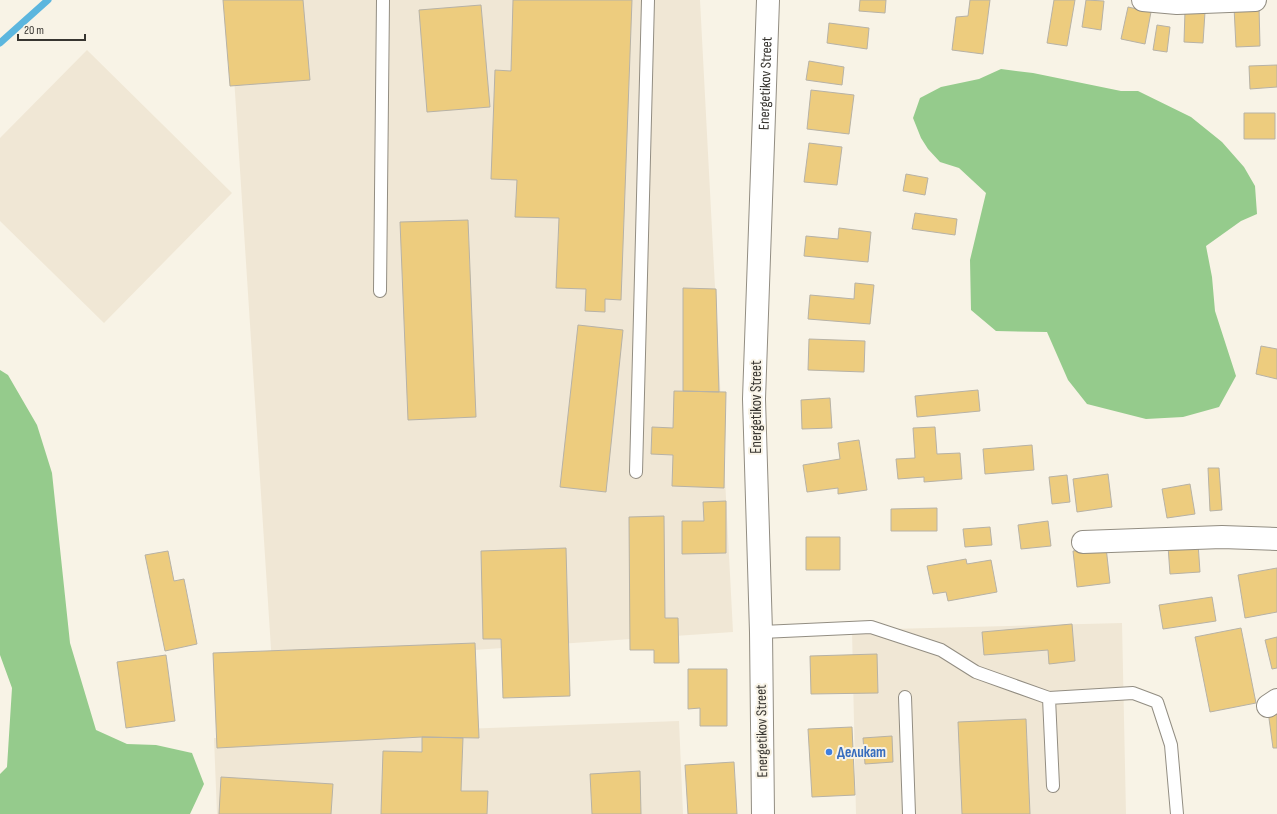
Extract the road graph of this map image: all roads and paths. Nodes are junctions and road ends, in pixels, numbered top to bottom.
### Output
1 (383, 0) edge
2 (648, 0) edge
3 (768, 0) edge
4 (1144, 0) edge
5 (1255, 0) edge
6 (380, 291) dead end
7 (636, 472) dead end
8 (1277, 539) edge
9 (1083, 542) dead end
10 (761, 632) junction
11 (905, 696) dead end
12 (1049, 698) junction
13 (1053, 786) dead end
14 (763, 814) edge
15 (908, 814) edge
16 (1177, 814) edge

1 - 6 lane
2 - 7 lane
3 - 10 street, Energetikov Street
4 - 5 street
8 - 9 street
10 - 12 lane
10 - 14 street, Energetikov Street
11 - 15 lane
12 - 13 lane
12 - 16 lane

